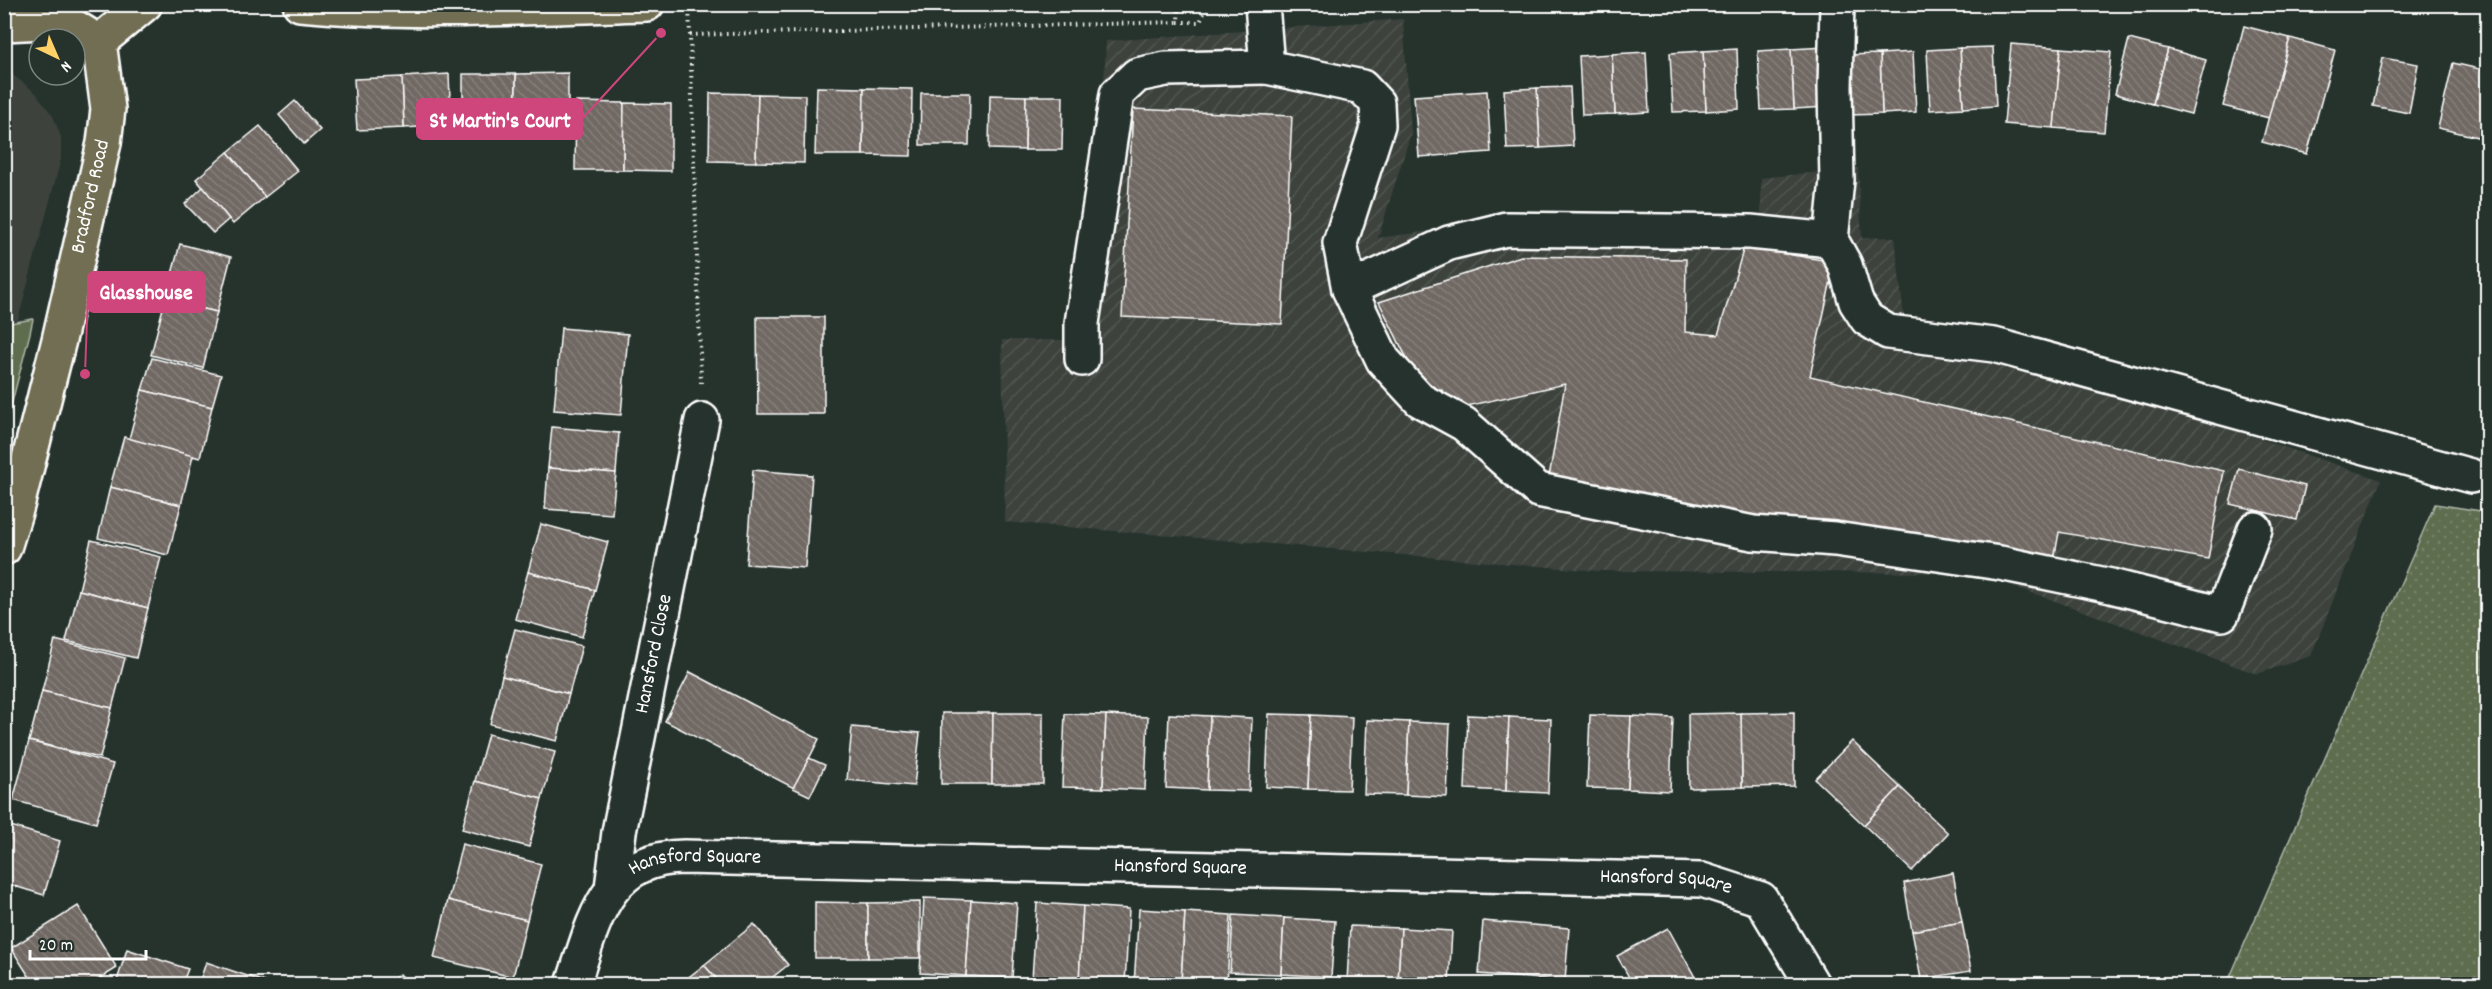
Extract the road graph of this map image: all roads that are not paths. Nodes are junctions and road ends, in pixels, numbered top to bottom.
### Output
1 (145, 4) edge
2 (300, 4) edge
3 (647, 4) edge
4 (1262, 4) edge
5 (1837, 4) edge
6 (4, 24) edge
7 (99, 42) junction
8 (1267, 67) junction
9 (1831, 240) junction
10 (1349, 289) junction
11 (1082, 358) dead end
12 (702, 420) road end
13 (2471, 476) dead end
14 (2255, 529) dead end
15 (4, 548) edge
16 (612, 888) junction
17 (573, 984) edge
18 (1812, 984) edge

1 - 7 main road
2 - 3 main road
4 - 8 street
5 - 9 street
6 - 7 main road
7 - 15 main road, Bradford Road
8 - 10 street
8 - 11 street
9 - 10 street
9 - 13 street
10 - 14 street
12 - 16 street, Hansford Close
16 - 17 street, Hansford Square
16 - 18 street, Hansford Square

